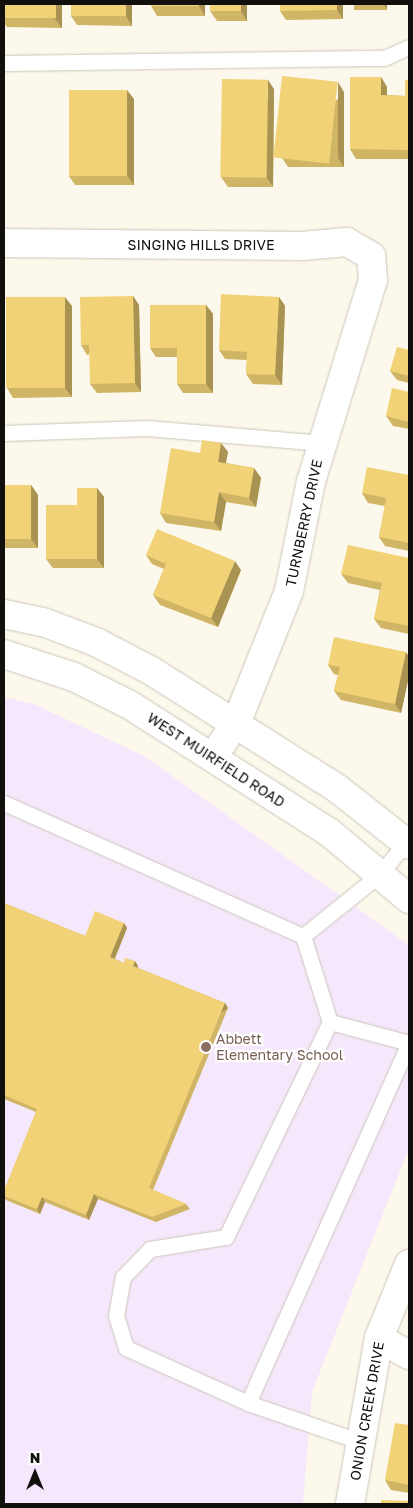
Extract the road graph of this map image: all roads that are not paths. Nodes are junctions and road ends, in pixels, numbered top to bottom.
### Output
1 (409, 47) edge
2 (4, 64) edge
3 (4, 243) edge
4 (373, 280) joint
5 (4, 433) edge
6 (322, 443) junction
7 (4, 614) edge
8 (4, 654) edge
9 (237, 721) junction
10 (213, 757) junction
11 (4, 804) edge
12 (408, 843) edge
13 (380, 874) junction
14 (409, 899) edge
15 (303, 936) junction
16 (330, 1022) junction
17 (409, 1043) edge
18 (409, 1264) edge
19 (379, 1338) junction
20 (409, 1355) edge
21 (248, 1403) junction
22 (361, 1442) junction
23 (350, 1504) edge

1 - 2 lane
3 - 4 street, SINGING HILLS DRIVE
4 - 6 street, TURNBERRY DRIVE
5 - 6 lane
6 - 9 street, TURNBERRY DRIVE
7 - 9 street
8 - 10 street, WEST MUIRFIELD ROAD
9 - 10 street, TURNBERRY DRIVE
9 - 12 street
10 - 13 street, WEST MUIRFIELD ROAD
11 - 15 lane
12 - 13 lane
13 - 14 street, WEST MUIRFIELD ROAD
13 - 15 lane
15 - 16 lane
16 - 17 lane
16 - 21 lane
17 - 21 lane
18 - 19 street, ONION CREEK DRIVE
19 - 20 street
19 - 22 street, ONION CREEK DRIVE
21 - 22 lane
22 - 23 street, ONION CREEK DRIVE

